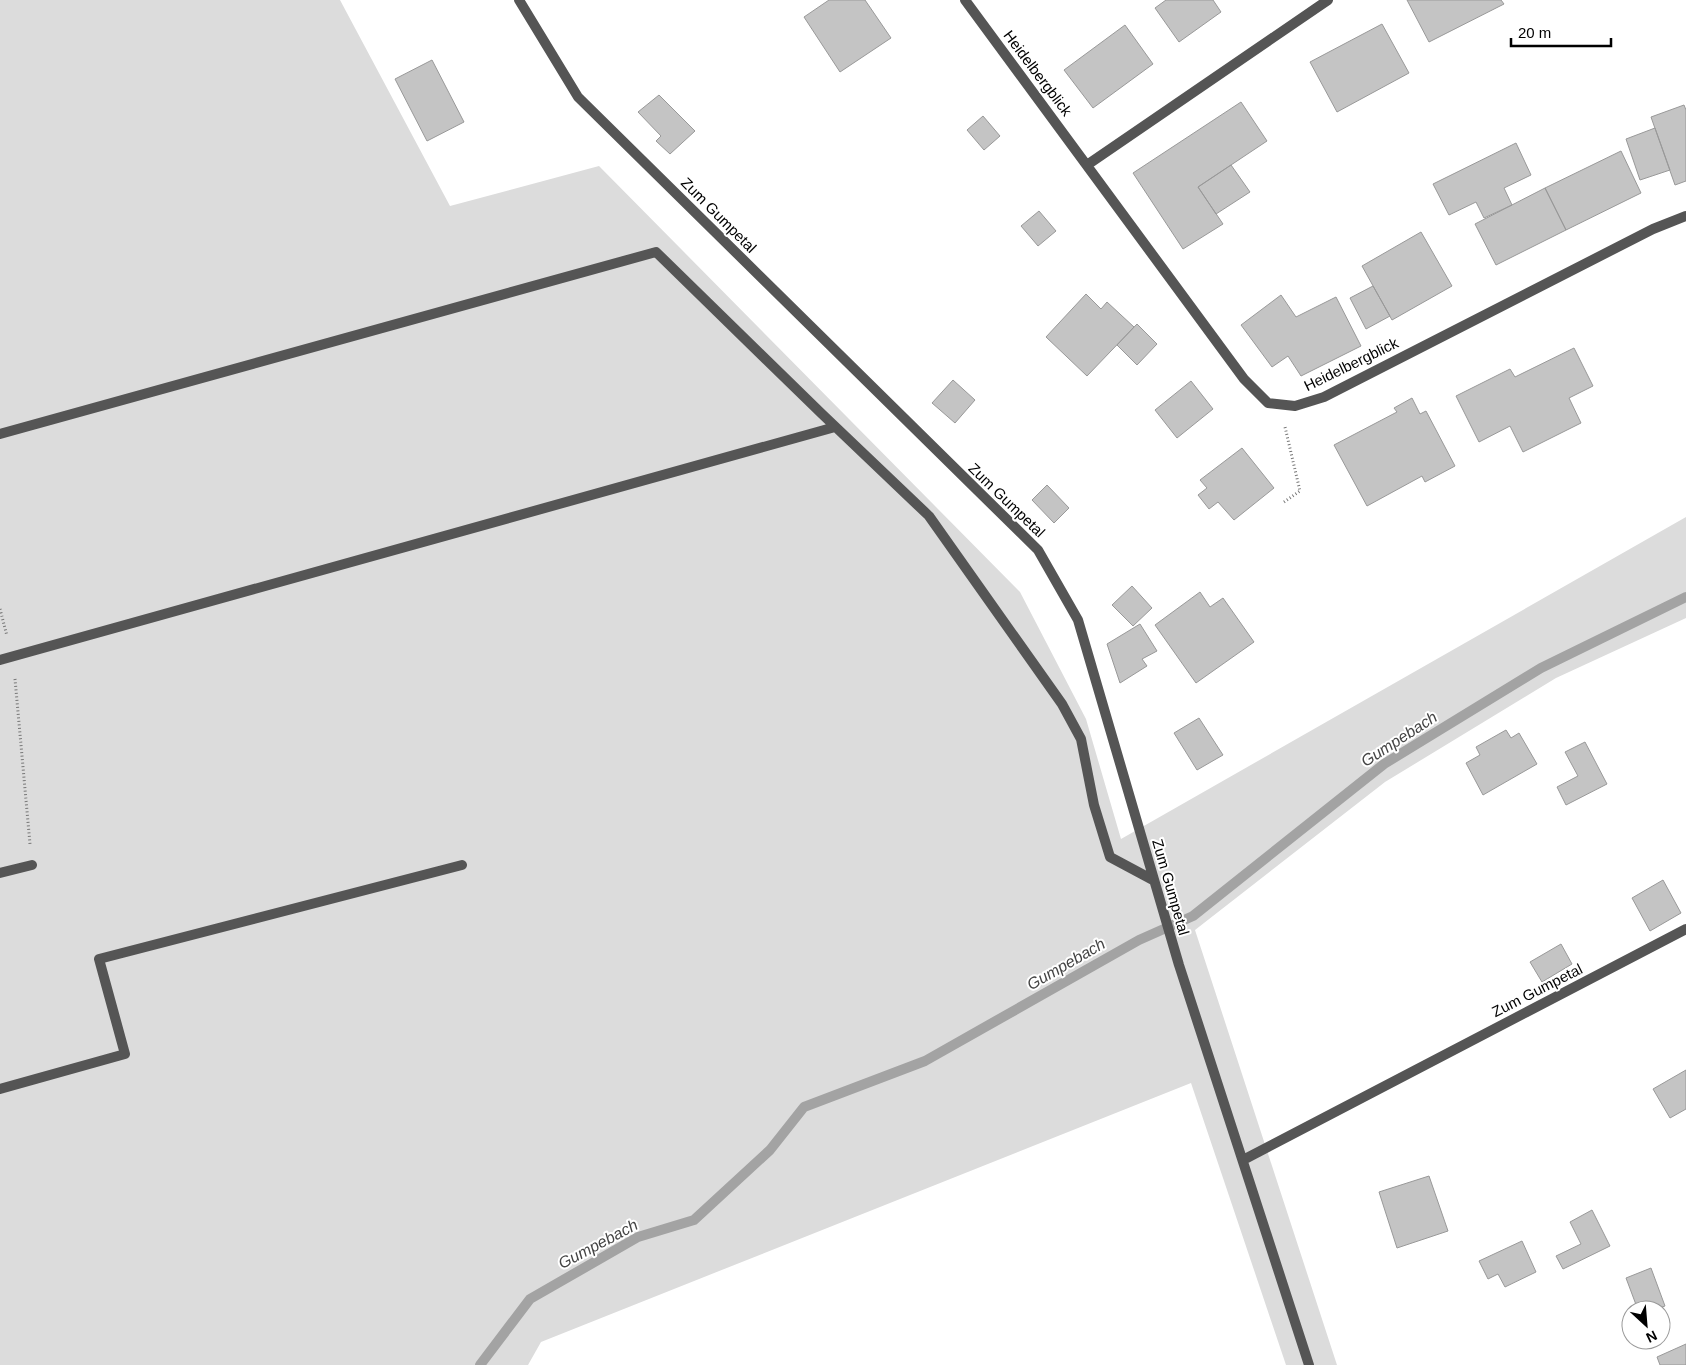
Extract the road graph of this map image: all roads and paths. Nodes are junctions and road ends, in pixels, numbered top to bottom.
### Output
1 (519, 0) edge
2 (965, 0) edge
3 (1328, 0) edge
4 (1087, 165) junction
5 (1686, 216) edge
6 (1280, 404) junction
7 (835, 427) junction
8 (0, 434) edge
9 (1284, 502) dead end
10 (0, 609) edge
11 (12, 656) junction
12 (0, 660) edge
13 (32, 865) joint
14 (462, 866) dead end
15 (0, 873) edge
16 (1154, 884) junction
17 (1686, 929) edge
18 (0, 1089) edge
19 (1243, 1160) junction
20 (1309, 1365) edge

1 - 16 street, Zum Gumpetal
2 - 4 street, Heidelbergblick
3 - 4 street
4 - 6 street, Heidelbergblick
5 - 6 street, Heidelbergblick
6 - 9 path
7 - 8 street
7 - 11 street
7 - 16 street
10 - 11 path
11 - 12 street
11 - 13 path
13 - 15 street
14 - 18 street
16 - 19 street, Zum Gumpetal
17 - 19 street, Zum Gumpetal
19 - 20 street, Zum Gumpetal

